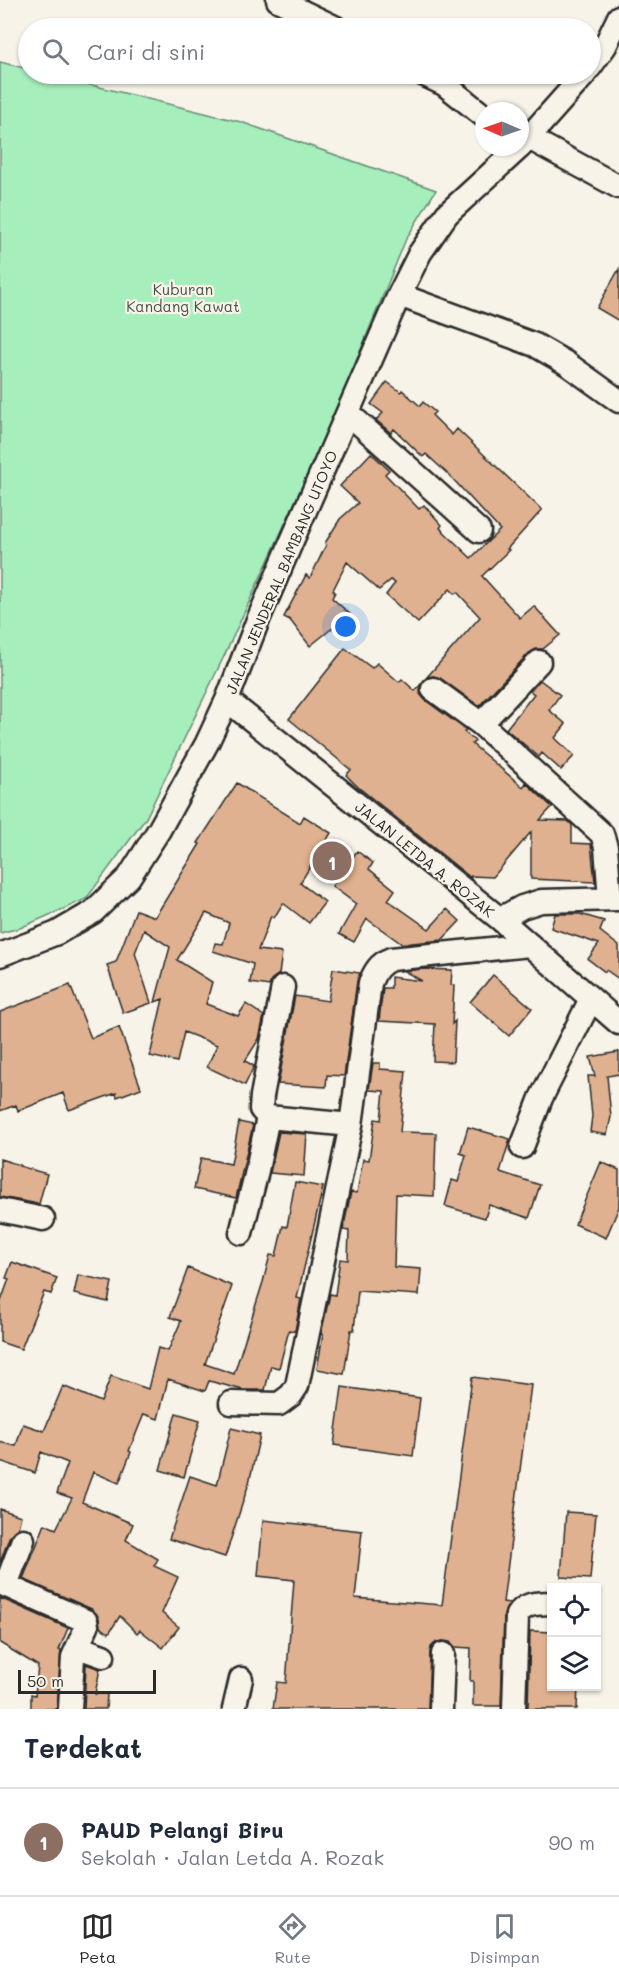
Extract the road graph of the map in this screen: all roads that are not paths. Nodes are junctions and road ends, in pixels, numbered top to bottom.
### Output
1 (278, 0) edge
2 (619, 17) edge
3 (315, 18) edge
4 (601, 52) edge
5 (444, 84) edge
6 (576, 84) edge
7 (475, 109) edge
8 (529, 134) edge
9 (529, 150) edge
10 (508, 156) edge
11 (619, 187) edge
12 (399, 295) junction
13 (619, 401) edge
14 (349, 414) junction
15 (479, 531) dead end
16 (539, 663) dead end
17 (433, 689) dead end
18 (227, 700) junction
19 (480, 724) junction
20 (614, 899) edge
21 (500, 919) junction
22 (530, 945) junction
23 (0, 955) edge
24 (284, 987) dead end
25 (591, 999) junction
26 (619, 1023) edge
27 (268, 1117) junction
28 (351, 1125) junction
29 (522, 1147) dead end
30 (0, 1210) edge
31 (43, 1220) dead end
32 (241, 1233) dead end
33 (231, 1403) dead end
34 (22, 1540) dead end
35 (3, 1584) edge
36 (547, 1603) edge
37 (78, 1647) junction
38 (443, 1654) dead end
39 (103, 1656) dead end
40 (241, 1679) dead end
41 (70, 1709) edge
42 (234, 1709) edge
43 (441, 1709) edge
44 (514, 1709) edge

1 - 3 street
2 - 4 street
5 - 7 street
6 - 8 street, JALAN JENDERAL BAMBANG UTOYO
9 - 11 street
10 - 12 street, JALAN JENDERAL BAMBANG UTOYO
12 - 13 street
12 - 14 street, JALAN JENDERAL BAMBANG UTOYO
14 - 15 street
14 - 18 street, JALAN JENDERAL BAMBANG UTOYO
16 - 19 street
17 - 19 street
18 - 21 street, JALAN LETDA A. ROZAK
18 - 23 street, JALAN JENDERAL BAMBANG UTOYO
19 - 20 street
20 - 21 street
21 - 22 street, JALAN LETDA A. ROZAK
22 - 25 street, JALAN LETDA A. ROZAK
22 - 28 street
24 - 27 street
25 - 26 street, JALAN LETDA A. ROZAK
25 - 29 street
27 - 28 street
27 - 32 street
28 - 33 street
30 - 31 street
34 - 35 street
35 - 37 street
36 - 44 street
37 - 39 street
37 - 41 street
38 - 43 street
40 - 42 street

